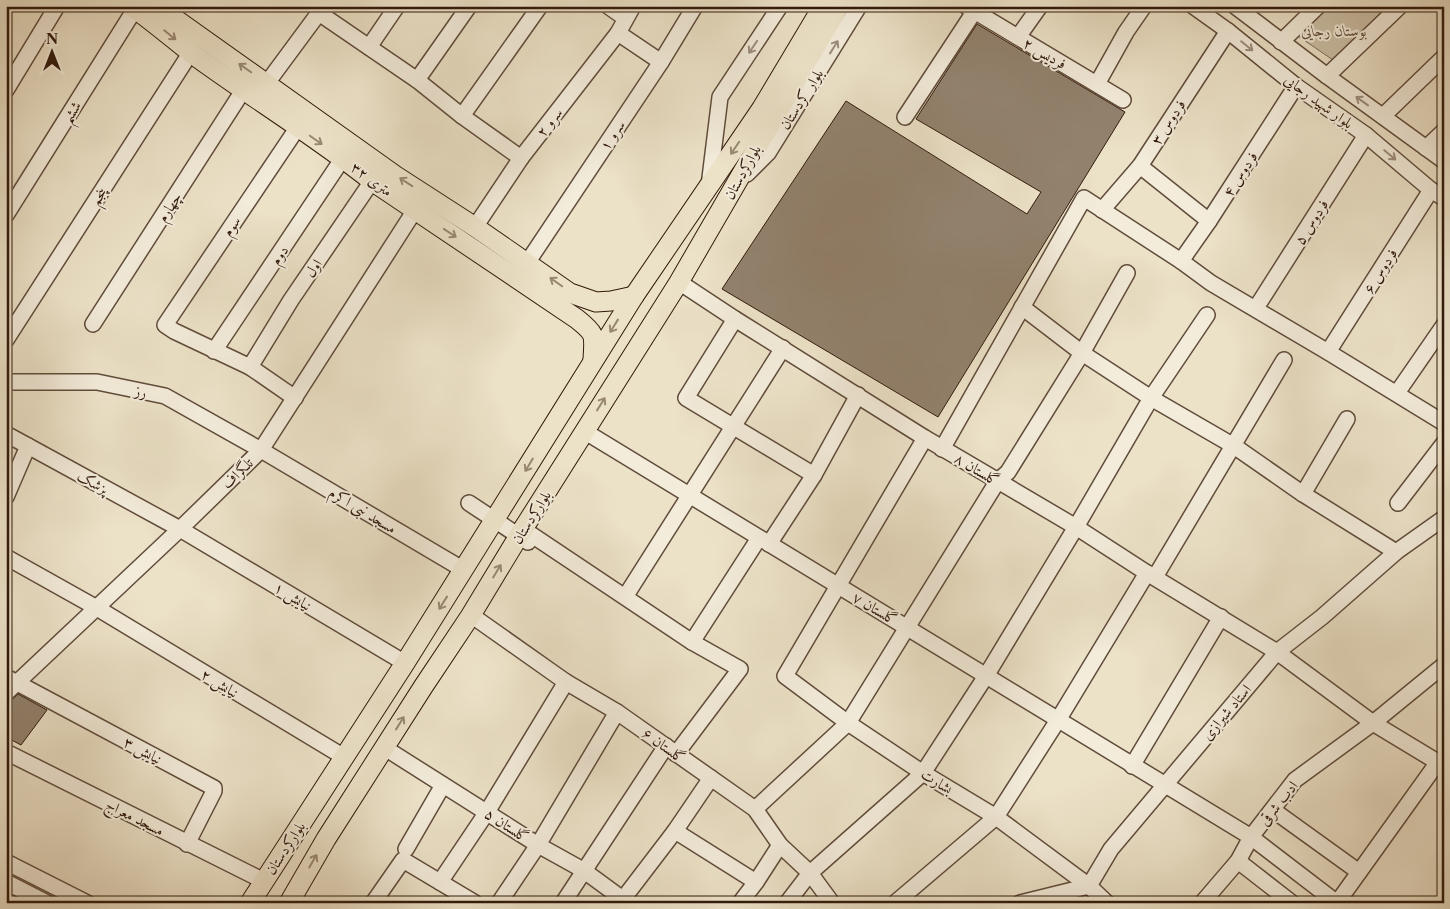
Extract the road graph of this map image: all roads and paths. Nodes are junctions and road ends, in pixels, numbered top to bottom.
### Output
1 (57, 6) edge
2 (157, 6) edge
3 (397, 6) edge
4 (469, 6) edge
5 (540, 6) edge
6 (608, 6) edge
7 (695, 6) edge
8 (780, 6) edge
9 (823, 6) edge
10 (839, 6) edge
11 (859, 6) edge
12 (1040, 6) edge
13 (1144, 6) edge
14 (1193, 6) edge
15 (1318, 6) edge
16 (1400, 6) edge
17 (1239, 7) edge
18 (133, 8) edge
19 (970, 9) edge
20 (321, 10) edge
21 (629, 12) edge
22 (1228, 31) junction
23 (618, 33) junction
24 (1018, 37) junction
25 (1281, 42) junction
26 (369, 47) junction
27 (191, 52) junction
28 (1444, 57) edge
29 (661, 62) junction
30 (1327, 76) junction
31 (417, 80) junction
32 (267, 83) junction
33 (1097, 84) junction
34 (1296, 86) junction
35 (244, 89) junction
36 (6, 90) edge
37 (1123, 100) dead end
38 (462, 116) junction
39 (1383, 116) junction
40 (905, 117) dead end
41 (298, 127) junction
42 (1444, 131) edge
43 (1366, 135) junction
44 (1438, 155) edge
45 (343, 158) junction
46 (520, 158) junction
47 (1140, 166) junction
48 (372, 181) junction
49 (709, 186) junction
50 (735, 186) junction
51 (1438, 194) edge
52 (415, 210) junction
53 (1102, 210) junction
54 (6, 215) edge
55 (1209, 221) junction
56 (475, 227) junction
57 (1181, 261) junction
58 (527, 263) junction
59 (1127, 273) dead end
60 (679, 282) junction
61 (634, 296) junction
62 (1022, 308) junction
63 (1256, 308) junction
64 (1207, 315) dead end
65 (735, 319) junction
66 (93, 324) dead end
67 (1443, 329) edge
68 (6, 340) edge
69 (783, 348) junction
70 (214, 351) junction
71 (1328, 352) junction
72 (1082, 353) junction
73 (593, 360) junction
74 (1284, 360) dead end
75 (254, 362) junction
76 (6, 382) edge
77 (1397, 393) junction
78 (858, 395) junction
79 (295, 398) junction
80 (1151, 398) junction
81 (1346, 419) dead end
82 (1444, 423) edge
83 (734, 427) junction
84 (584, 431) junction
85 (6, 434) edge
86 (925, 438) junction
87 (1444, 443) edge
88 (28, 446) junction
89 (1234, 446) junction
90 (942, 449) junction
91 (262, 450) junction
92 (814, 475) junction
93 (997, 482) junction
94 (1302, 494) junction
95 (690, 495) junction
96 (6, 497) edge
97 (469, 503) dead end
98 (1398, 503) dead end
99 (1444, 518) edge
100 (495, 520) junction
101 (1076, 527) junction
102 (180, 529) junction
103 (521, 532) junction
104 (764, 541) junction
105 (535, 546) dead end
106 (1396, 552) junction
107 (6, 557) edge
108 (464, 570) junction
109 (1151, 575) junction
110 (838, 586) junction
111 (625, 597) junction
112 (97, 608) junction
113 (471, 615) junction
114 (1221, 617) junction
115 (906, 628) junction
116 (692, 642) junction
117 (1277, 652) junction
118 (405, 663) junction
119 (1444, 665) edge
120 (986, 676) junction
121 (566, 682) junction
122 (10, 684) edge
123 (617, 712) junction
124 (1058, 720) junction
125 (848, 723) junction
126 (1373, 724) junction
127 (384, 748) junction
128 (671, 750) junction
129 (6, 752) edge
130 (344, 757) junction
131 (1441, 764) edge
132 (1132, 766) junction
133 (923, 773) junction
134 (711, 778) junction
135 (443, 785) junction
136 (1165, 786) junction
137 (755, 808) junction
138 (1272, 810) junction
139 (487, 812) junction
140 (996, 818) junction
141 (675, 831) junction
142 (1251, 837) junction
143 (186, 844) junction
144 (538, 844) junction
145 (780, 845) junction
146 (405, 854) junction
147 (1238, 861) junction
148 (6, 862) edge
149 (583, 870) junction
150 (1359, 872) junction
151 (810, 873) junction
152 (31, 875) junction
153 (6, 882) edge
154 (264, 882) junction
155 (440, 882) junction
156 (756, 882) junction
157 (1089, 886) junction
158 (21, 890) junction
159 (467, 901) edge
160 (624, 902) edge
161 (47, 903) edge
162 (87, 903) edge
163 (250, 903) edge
164 (289, 903) edge
165 (373, 903) edge
166 (500, 903) edge
167 (563, 903) edge
168 (740, 903) edge
169 (787, 903) edge
170 (832, 903) edge
171 (895, 903) edge
172 (1020, 903) edge
173 (1107, 903) edge
174 (1202, 903) edge
175 (1292, 903) edge
176 (1337, 903) edge

1 - 36 street
32 -> 2 main road, ۳۲ متری
3 - 26 street
4 - 31 street
5 - 38 street
6 - 21 street
7 - 29 street, سرو ۱
8 -> 49 street, بلوارکردستان
9 -> 49 main road, بلوارکردستان
10 - 50 main road, بلوارکردستان
50 -> 11 street, بلوار کردستان
12 - 24 street
13 - 33 street
14 - 22 street, بلوار شهید رجایی
15 - 25 street
16 - 30 street
17 - 25 street, بلوار شهید رجایی
18 -> 27 main road, ۳۲ متری
18 - 54 street, ششم
19 - 24 street, فردیس ۲
19 - 40 street
20 - 26 street
20 - 32 street
21 - 23 street, سرو ۲
22 -> 34 street, بلوار شهید رجایی
22 - 47 street, فردوس ۳
23 - 29 street
23 - 46 street, سرو ۲
24 - 33 street, فردیس ۲
25 - 30 street, بلوار شهید رجایی
26 - 31 street
27 - 35 main road, ۳۲ متری
27 - 68 street, پنجم
28 - 39 street
29 - 58 street, سرو ۱
39 -> 30 street, بلوار شهید رجایی
31 - 38 street
56 -> 32 main road, ۳۲ متری
33 - 37 street, فردیس ۲
34 - 43 street, بلوار شهید رجایی
34 - 55 street, فردوس ۴
35 - 41 main road, ۳۲ متری
35 - 66 street, چهارم
38 - 46 street
39 - 44 street, بلوار شهید رجایی
41 -> 45 main road, ۳۲ متری
41 - 70 street, سوم
42 - 44 street
43 -> 51 street, بلوار شهید رجایی
43 - 63 street, فردوس ۵
45 - 48 main road, ۳۲ متری
45 - 70 street, دوم
46 - 56 street, سرو ۲
47 - 53 street, فردوس ۳
47 - 55 street
48 - 52 main road, ۳۲ متری
48 - 75 street, اول
49 - 61 main road, بلوارکردستان
50 - 60 main road, بلوارکردستان
51 - 71 street, فردوس ۶
52 -> 73 main road, ۳۲ متری
52 - 79 street, تلگراف
53 - 57 street
53 - 62 street
55 - 57 street, فردوس ۴
56 - 58 main road, ۳۲ متری
57 - 63 street
61 -> 58 main road, ۳۲ متری
59 - 72 street
60 - 65 street, گلستان ۸
84 -> 60 main road, بلوارکردستان
61 -> 73 main road, بلوارکردستان
62 - 72 street
62 - 90 street
63 - 71 street
64 - 80 street
65 - 69 street, گلستان ۸
65 - 83 street
67 - 77 street
69 - 78 street, گلستان ۸
69 - 83 street
70 - 75 street
71 - 77 street
72 - 80 street
72 - 93 street
73 -> 100 main road, بلوارکردستان
74 - 89 street
75 - 79 street
76 - 91 street, رز
77 - 82 street
78 - 86 street, گلستان ۸
78 - 92 street
79 - 91 street, تلگراف
80 - 89 street
80 - 101 street
81 - 94 street
83 - 92 street
83 - 95 street
84 - 95 street, گلستان ۷
84 - 103 main road, بلوارکردستان
85 - 88 street, پزشک
86 - 90 street, گلستان ۸
86 - 110 street
87 - 98 street
88 - 96 street
88 - 102 street, پزشک
89 - 94 street
89 - 109 street
90 - 93 street, گلستان ۸
91 - 102 street, تلگراف
91 - 108 street, مسجد نبی اکرم
92 - 104 street
93 - 101 street, گلستان ۸
93 - 115 street
94 - 106 street
95 - 104 street, گلستان ۷
95 - 111 street
97 - 100 street
99 - 106 street, استاد شیرازی
100 - 103 street
100 - 108 main road, بلوارکردستان
101 - 109 street, گلستان ۸
101 - 120 street
102 - 112 street, تلگراف
102 - 118 street, نیایش ۱
103 - 105 street
103 - 111 street
113 -> 103 main road, بلوارکردستان
104 - 110 street, گلستان ۷
104 - 116 street
106 - 117 street, استاد شیرازی
107 - 112 street, نیایش ۲
108 -> 118 main road, بلوارکردستان
109 - 114 street, گلستان ۸
109 - 124 street
110 - 115 street, گلستان ۷
110 - 125 street, بشارت
111 - 116 street
112 - 122 street, تلگراف
112 - 130 street, نیایش ۲
113 - 121 street, گلستان ۶
127 -> 113 main road, بلوارکردستان
114 - 117 street, گلستان ۸
114 - 132 street
115 - 120 street, گلستان ۷
115 - 125 street
116 - 128 street
117 - 126 street, گلستان ۸
117 - 136 street, استاد شیرازی
118 - 130 main road, بلوارکردستان
119 - 126 street, ادب شرقی
120 - 124 street, گلستان ۷
120 - 133 street
121 - 123 street, گلستان ۶
121 - 139 street
122 - 143 street, نیایش ۳
123 - 128 street, گلستان ۶
123 - 144 street
124 - 132 street, گلستان ۷
124 - 140 street
125 - 133 street, بشارت
125 - 137 street
126 - 131 street, گلستان ۸
126 - 138 street, ادب شرقی
127 - 135 street, گلستان ۵
164 -> 127 main road, بلوارکردستان
128 - 134 street, گلستان ۶
128 - 149 street
129 - 143 street, مسجد معراج
130 - 154 main road, بلوارکردستان
131 - 150 street
132 - 136 street, گلستان ۷
133 - 140 street, بشارت
133 - 151 street
134 - 137 street, گلستان ۶
134 - 141 street
135 - 139 street, گلستان ۵
135 - 146 street
136 - 142 street, گلستان ۷
136 - 157 street, استاد شیرازی
137 - 145 street, گلستان ۶
138 - 142 street, ادب شرقی
138 - 150 street
139 - 144 street, گلستان ۵
139 - 155 street
140 - 157 street, بشارت
140 - 171 street
141 - 156 street
141 - 160 street
142 - 147 street, ادب شرقی
142 - 176 street, گلستان ۷
143 - 154 street, مسجد معراج
144 - 149 street, گلستان ۵
144 - 166 street
145 - 151 street, گلستان ۶
145 - 156 street
146 - 155 street
146 - 165 street
147 - 174 street, ادب شرقی
147 - 175 street
148 - 152 street
149 - 160 street, گلستان ۵
149 - 167 street
150 - 176 street
151 - 169 street
151 - 170 street, گلستان ۶
152 - 158 street
152 - 162 street
153 - 158 street
154 - 163 main road, بلوارکردستان
155 - 159 street
156 - 168 street
157 - 172 street
157 - 173 street, بشارت
158 - 161 street

